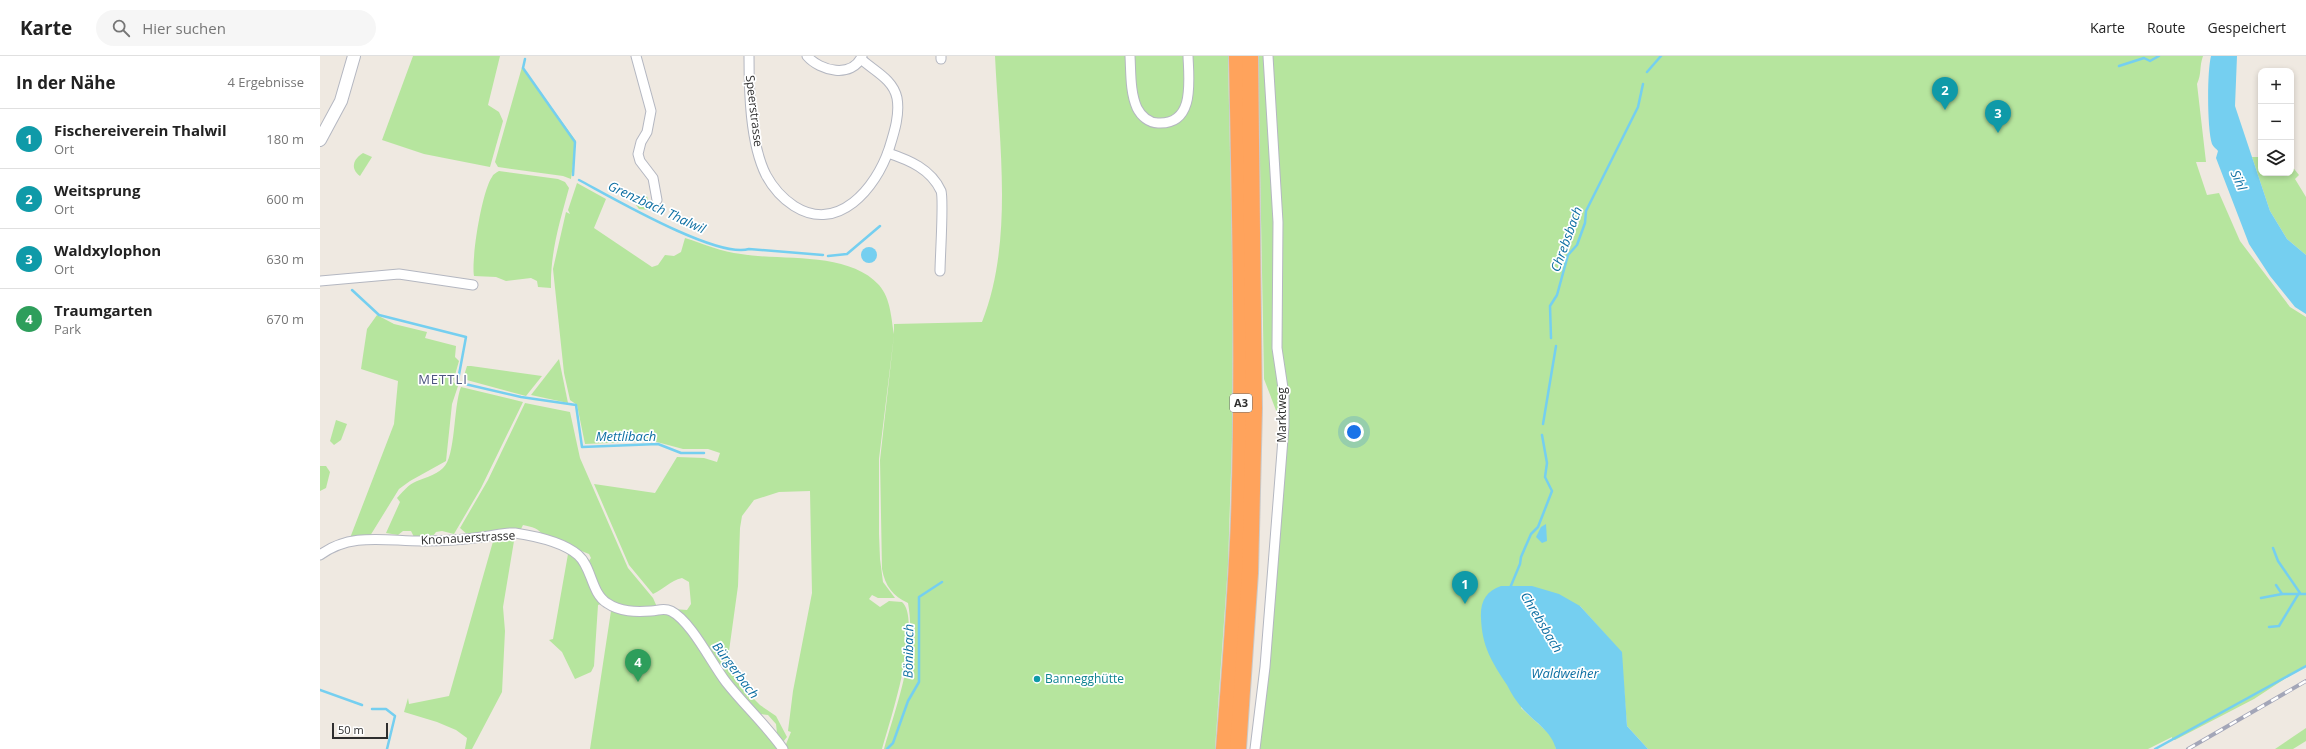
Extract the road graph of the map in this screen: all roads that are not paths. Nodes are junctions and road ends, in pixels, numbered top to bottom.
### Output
1 (354, 56) edge
2 (636, 56) edge
3 (749, 56) edge
4 (807, 56) edge
5 (1130, 56) edge
6 (1188, 56) edge
7 (1236, 56) edge
8 (1250, 56) edge
9 (1268, 56) edge
10 (862, 57) edge
11 (320, 140) edge
12 (888, 152) junction
13 (657, 200) dead end
14 (940, 271) dead end
15 (320, 281) edge
16 (473, 285) dead end
17 (320, 555) edge
18 (783, 749) edge
19 (1224, 749) edge
20 (1238, 749) edge
21 (1255, 749) edge

1 - 11 main road
2 - 13 street
3 - 12 street, Speerstrasse
4 - 10 street
5 - 6 street
7 - 19 highway, A3
8 - 20 highway, A3
9 - 21 street, Marktweg
10 - 12 street, Speerstrasse
12 - 14 street
15 - 16 street
17 - 18 street, Knonauerstrasse

